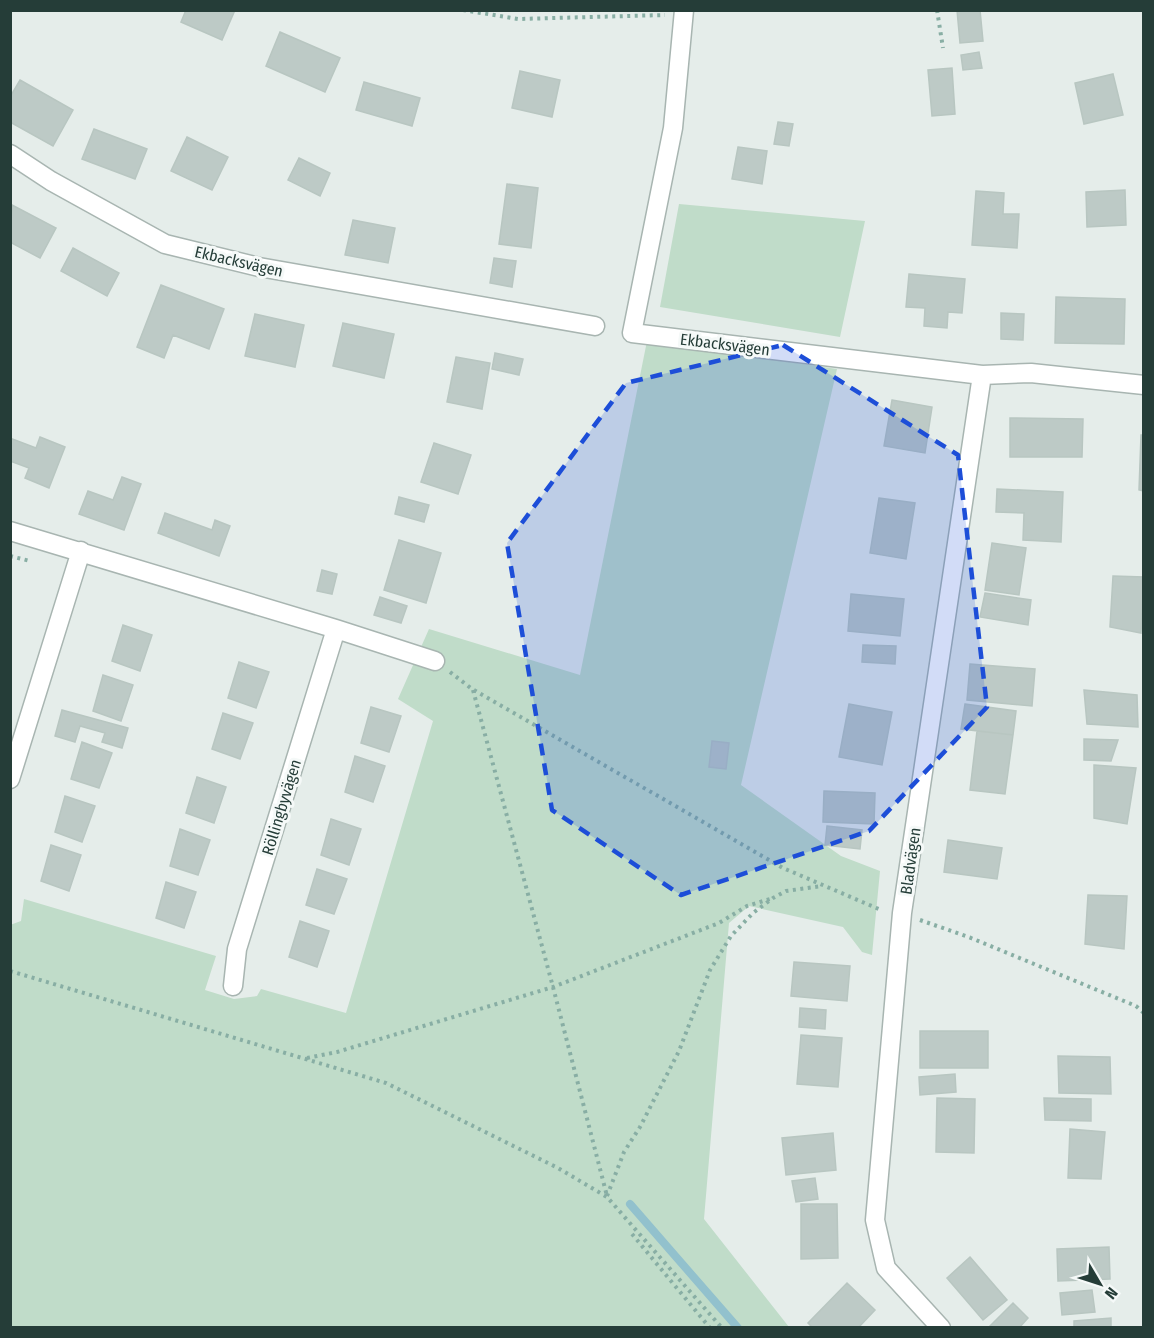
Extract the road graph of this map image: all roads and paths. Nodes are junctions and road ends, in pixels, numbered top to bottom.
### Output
1 (463, 10) edge
2 (938, 10) edge
3 (684, 12) edge
4 (943, 48) dead end
5 (10, 154) edge
6 (595, 326) dead end
7 (981, 375) junction
8 (1143, 385) edge
9 (10, 531) edge
10 (81, 551) junction
11 (336, 629) junction
12 (435, 661) joint
13 (472, 689) junction
14 (10, 779) edge
15 (824, 885) junction
16 (773, 898) junction
17 (902, 913) junction
18 (10, 971) edge
19 (233, 986) dead end
20 (553, 987) junction
21 (1143, 1013) edge
22 (306, 1058) junction
23 (607, 1197) junction
24 (632, 1234) dead end
25 (710, 1328) edge
26 (722, 1328) edge
27 (942, 1328) edge

1 - 3 path
2 - 4 path
3 - 7 street, Ekbacksvägen
5 - 6 street, Ekbacksvägen
7 - 8 street, Ekbacksvägen
7 - 17 street, Bladvägen
9 - 10 street
10 - 11 street
10 - 14 street
11 - 12 street
11 - 19 street, Röllingbyvägen
12 - 13 path
13 - 15 path
13 - 20 path
15 - 16 path
15 - 17 path
16 - 20 path
16 - 23 path
17 - 21 path
17 - 27 street, Bladvägen
18 - 22 path
20 - 22 path
20 - 23 path
22 - 23 path
23 - 26 path
24 - 25 path

